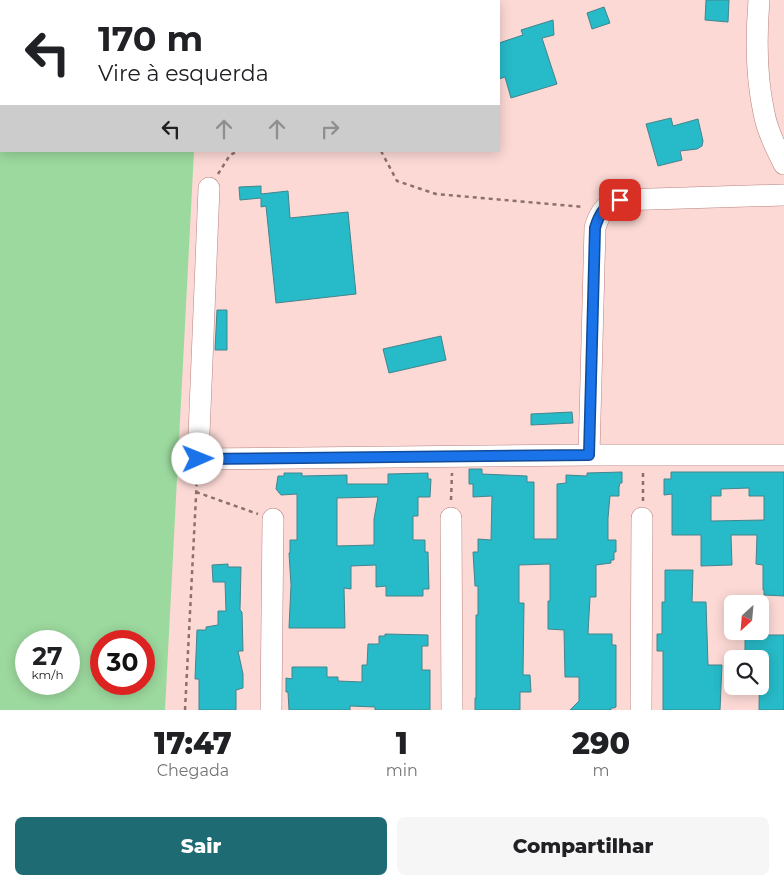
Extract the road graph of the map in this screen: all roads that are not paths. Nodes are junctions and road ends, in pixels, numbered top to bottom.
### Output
1 (759, 0) edge
2 (784, 164) edge
3 (209, 188) road end
4 (784, 195) edge
5 (589, 455) junction
6 (784, 455) edge
7 (451, 518) road end
8 (642, 518) road end
9 (273, 519) road end
10 (271, 710) edge
11 (452, 710) edge
12 (641, 710) edge

1 - 2 street
3 - 5 street
4 - 5 street
5 - 6 street
7 - 11 street
8 - 12 street
9 - 10 street

